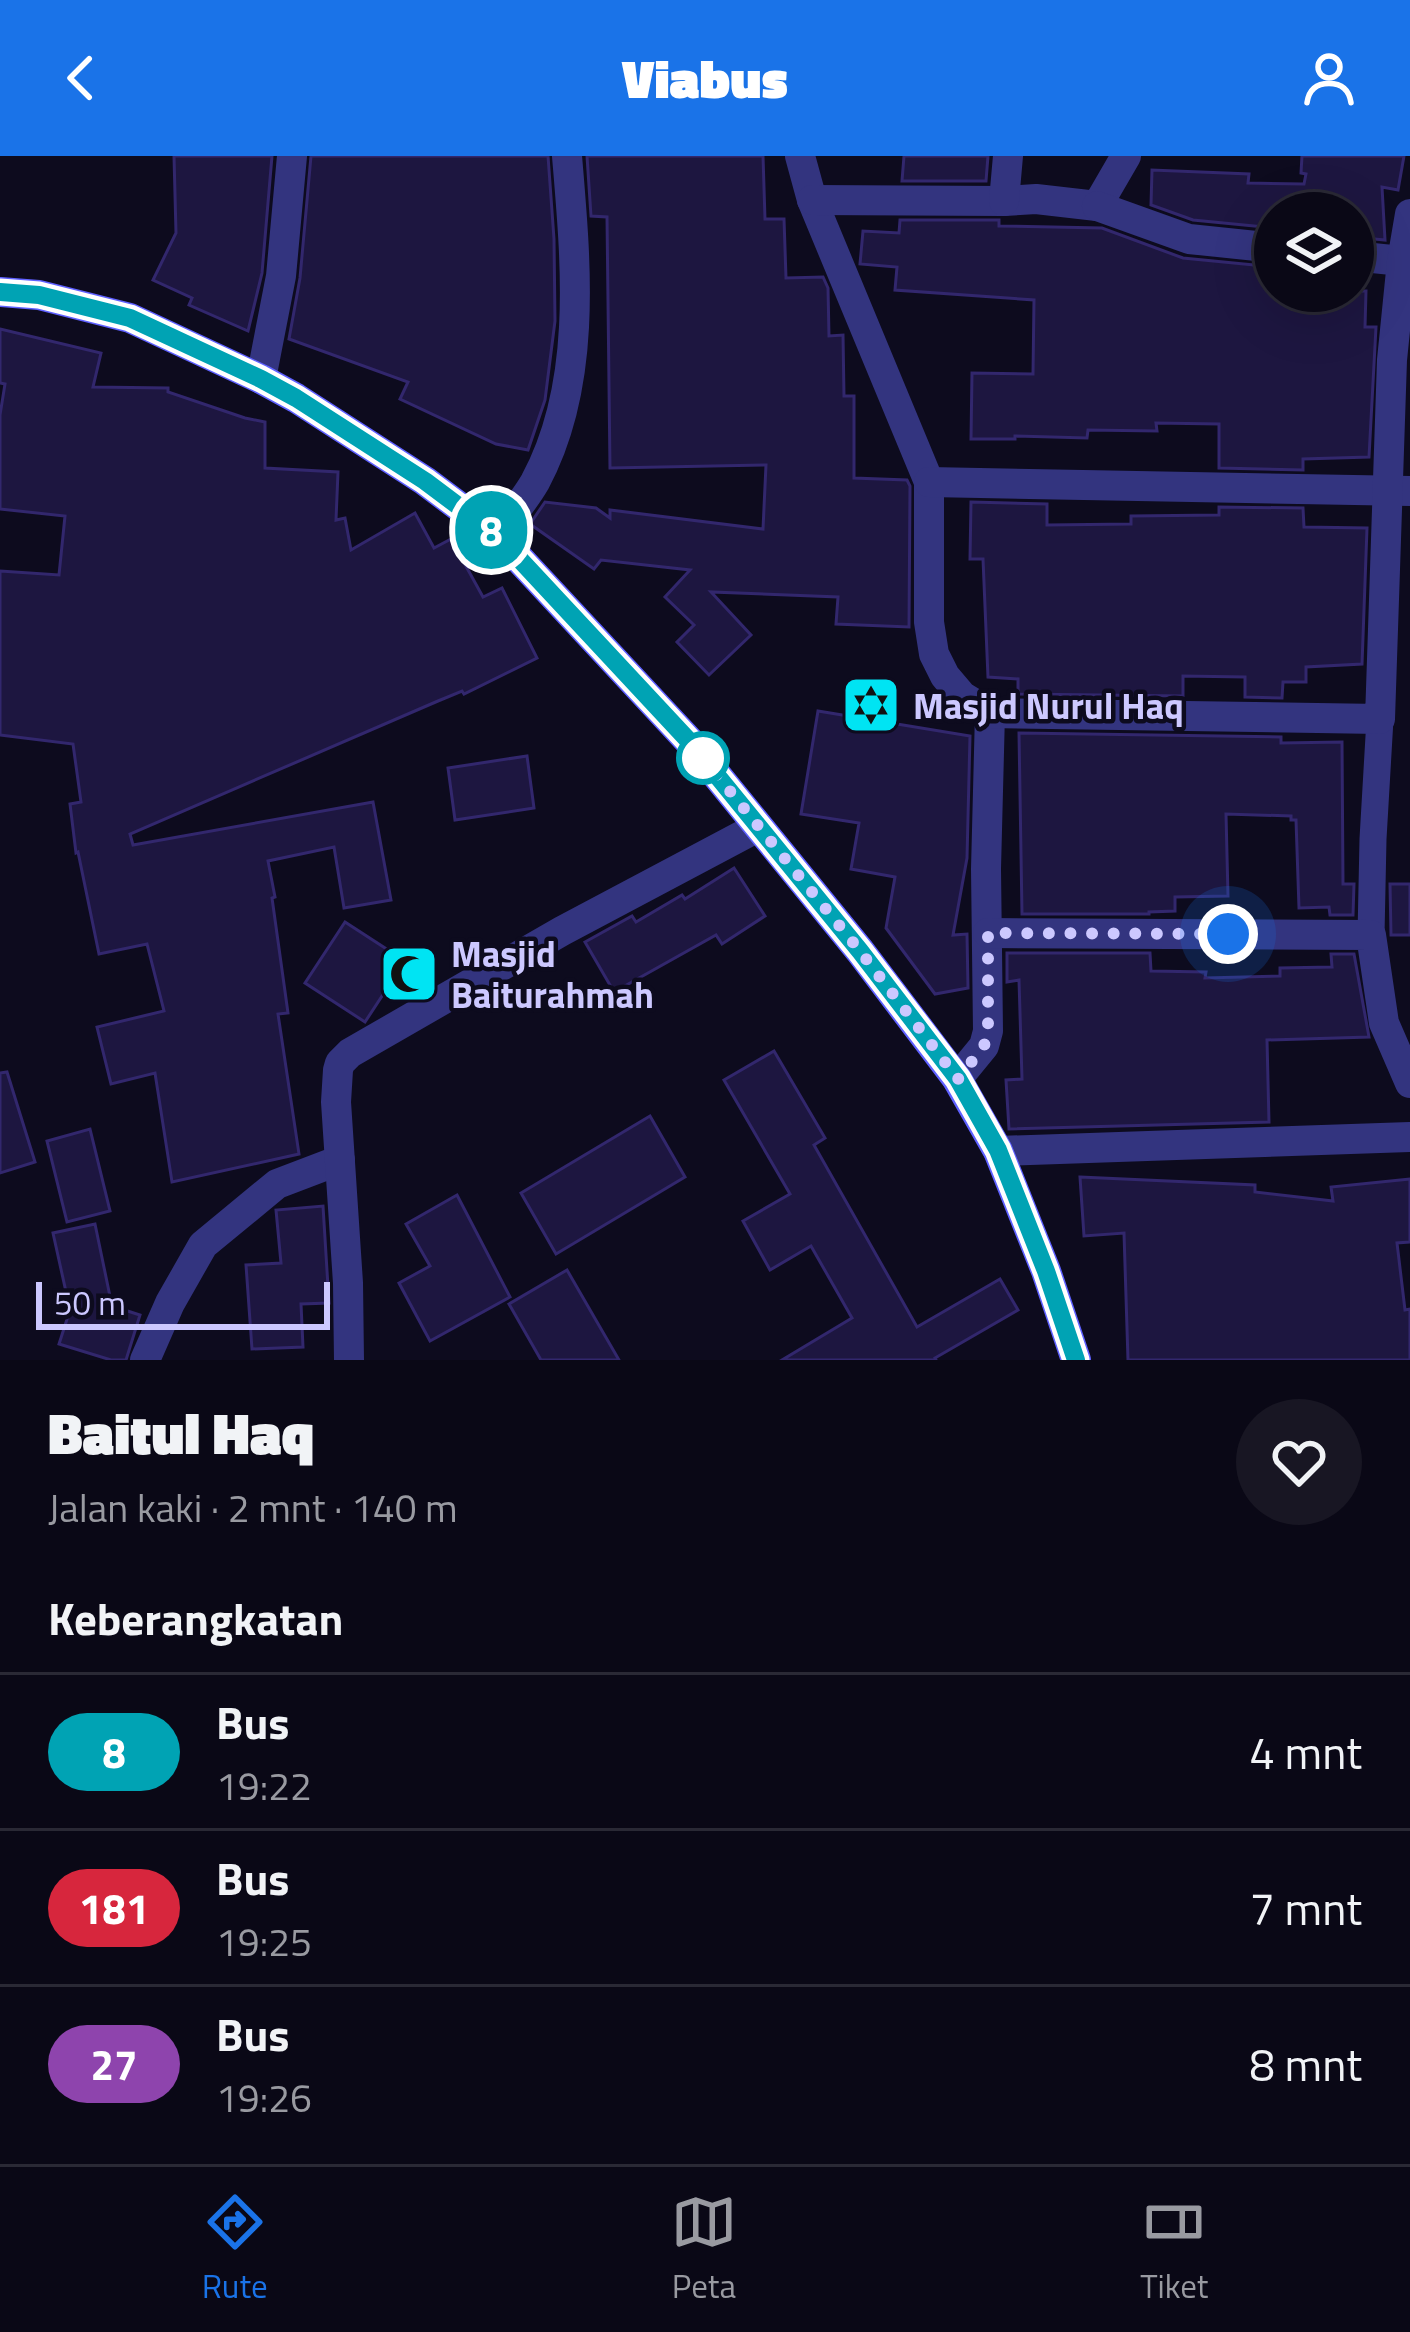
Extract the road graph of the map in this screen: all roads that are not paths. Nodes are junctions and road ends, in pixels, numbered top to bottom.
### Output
1 (292, 156) edge
2 (567, 156) edge
3 (800, 156) edge
4 (1008, 156) edge
5 (1126, 156) edge
6 (812, 200) junction
7 (1004, 201) junction
8 (1097, 206) junction
9 (1410, 214) edge
10 (1254, 246) edge
11 (1374, 258) edge
12 (1402, 261) junction
13 (0, 292) edge
14 (261, 379) junction
15 (929, 482) junction
16 (1399, 491) edge
17 (497, 535) junction
18 (990, 713) junction
19 (1379, 719) junction
20 (758, 827) junction
21 (988, 933) junction
22 (1372, 935) junction
23 (958, 1079) junction
24 (1410, 1083) edge
25 (1410, 1137) edge
26 (998, 1150) junction
27 (340, 1160) junction
28 (145, 1360) edge
29 (349, 1360) edge
30 (1076, 1360) edge

1 - 14 street
2 - 17 street
3 - 6 street
4 - 7 street
5 - 8 street
6 - 7 street
6 - 15 street
7 - 8 street
8 - 10 street
9 - 12 street
11 - 12 street
12 - 16 street
13 - 14 main road
14 - 17 main road
15 - 16 street
15 - 18 street
16 - 19 street
17 - 20 main road
18 - 19 street
18 - 21 street
19 - 22 street
20 - 23 main road
20 - 27 street
21 - 22 street
21 - 23 street
22 - 24 street
23 - 26 main road
25 - 26 street
26 - 30 main road
27 - 28 street
27 - 29 street

